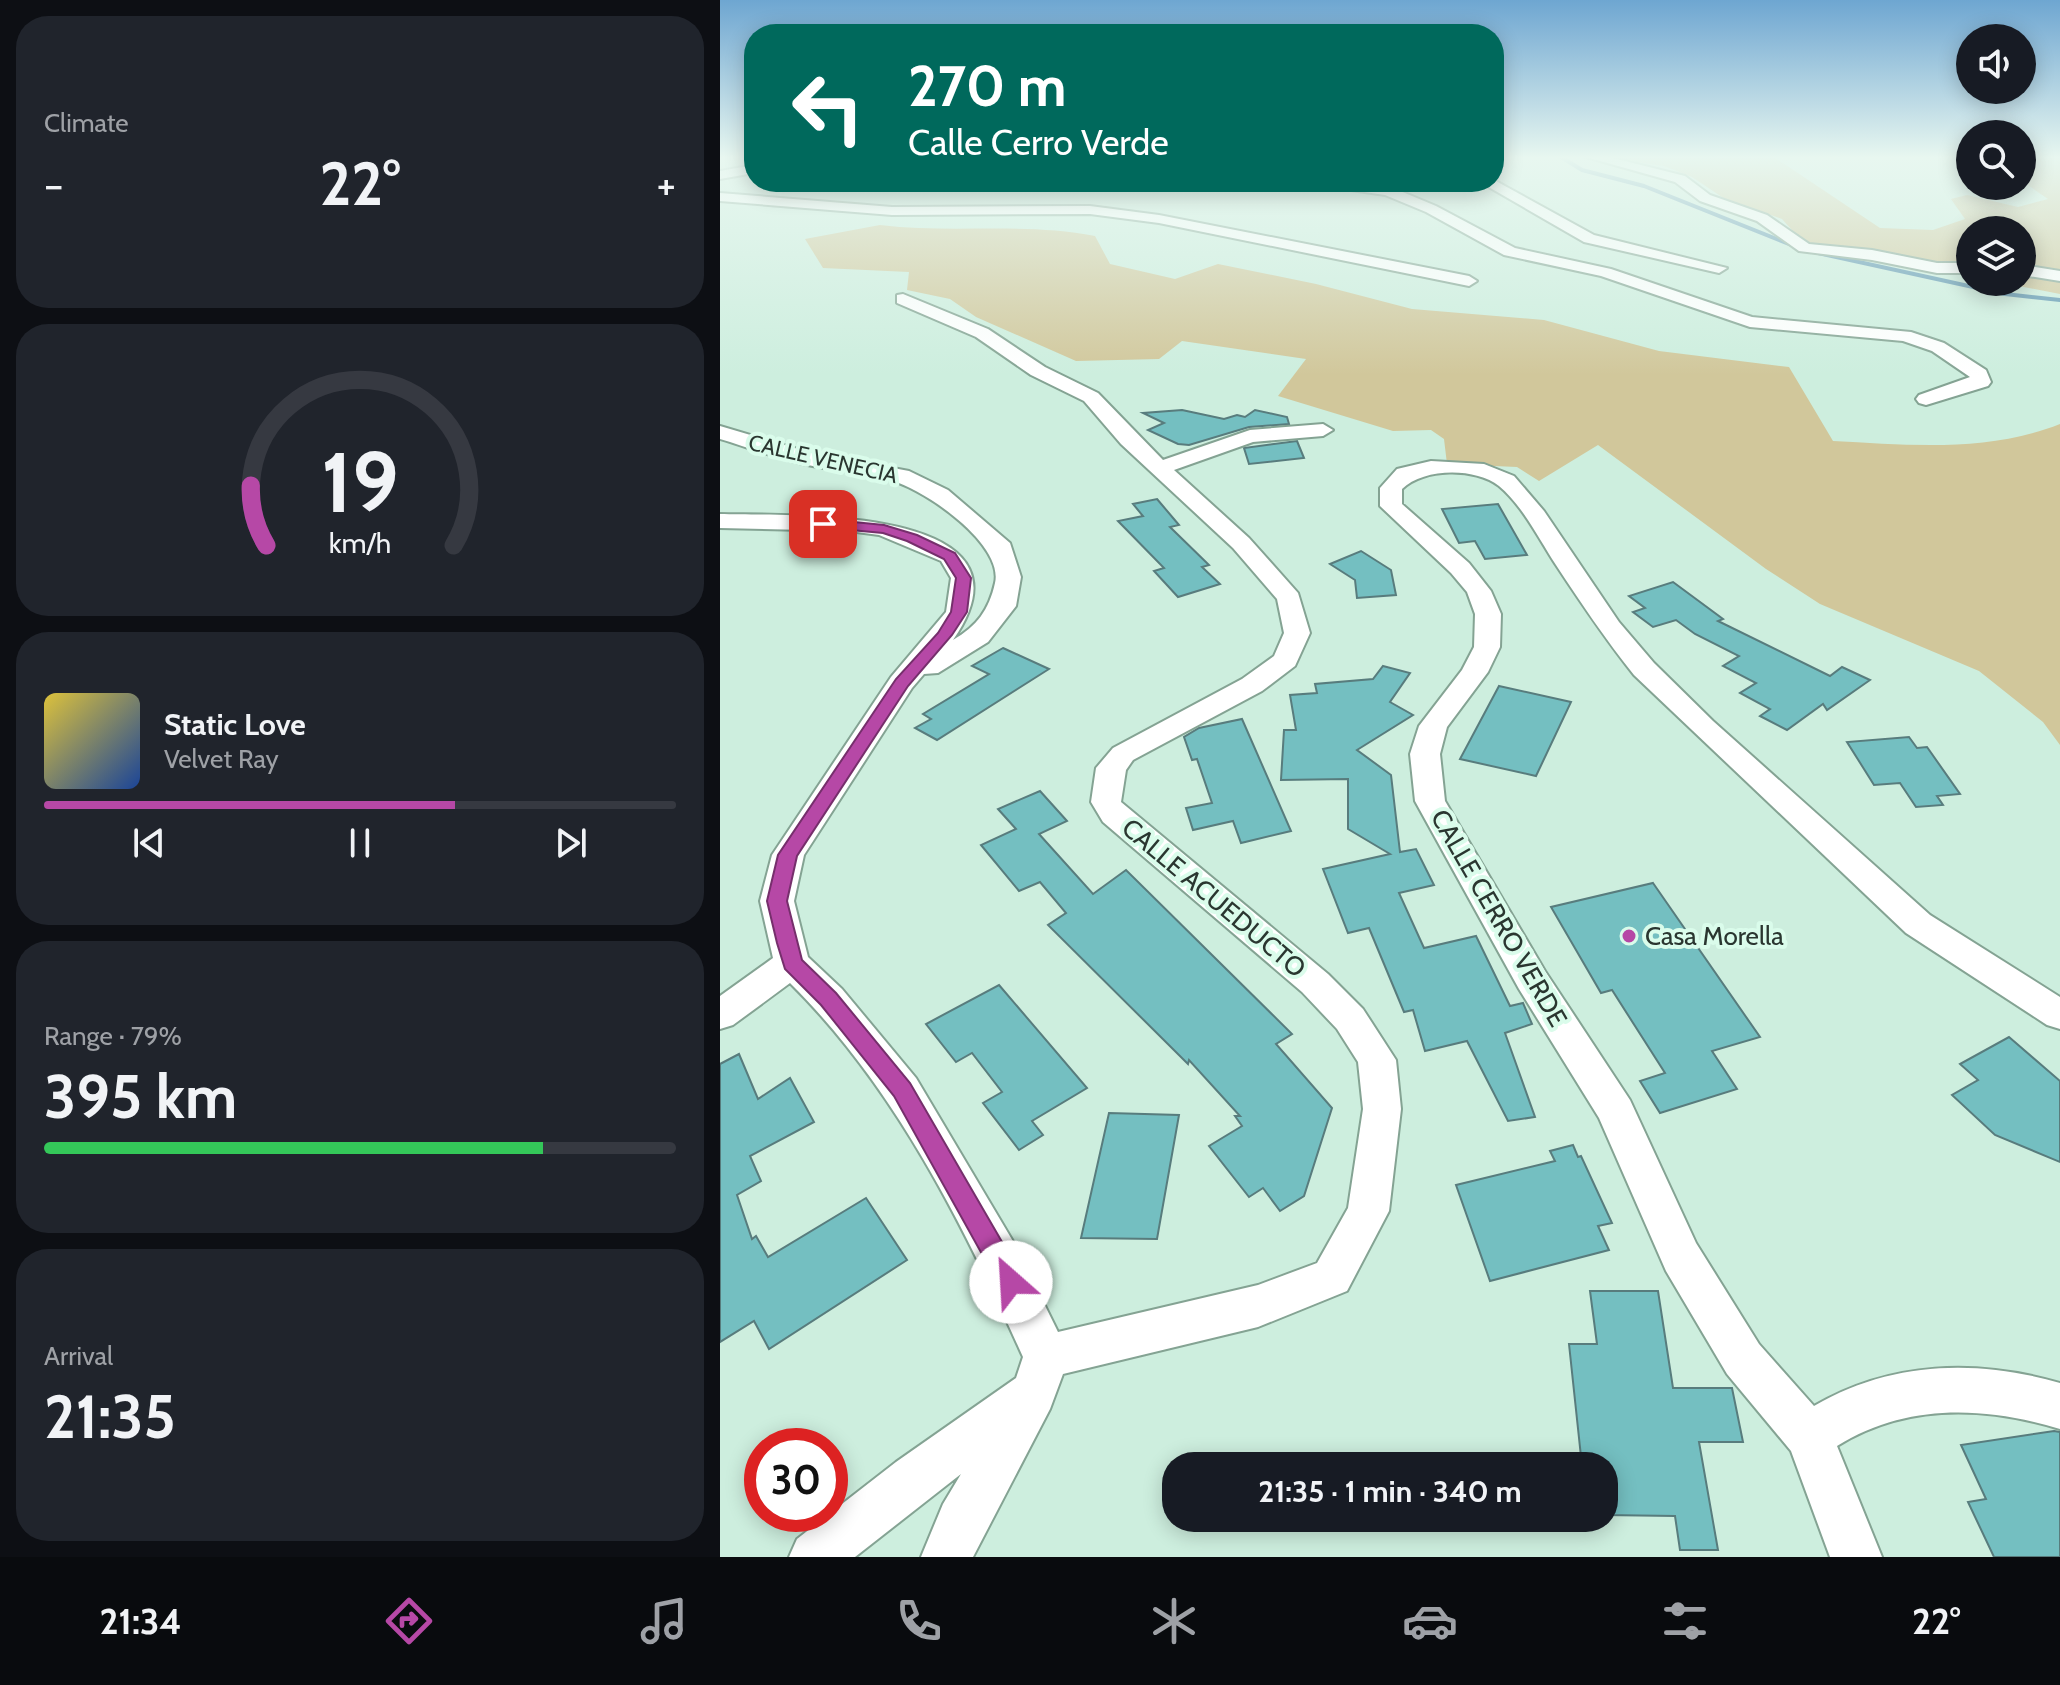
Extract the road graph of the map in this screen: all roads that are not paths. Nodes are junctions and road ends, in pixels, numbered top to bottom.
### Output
1 (1212, 230) edge
2 (1469, 230) edge
3 (1572, 230) edge
4 (1779, 230) edge
5 (1719, 268) dead end
6 (1956, 268) edge
7 (2036, 272) edge
8 (2060, 276) edge
9 (1469, 281) dead end
10 (903, 299) dead end
11 (1926, 399) dead end
12 (1323, 430) dead end
13 (720, 432) edge
14 (1158, 469) junction
15 (720, 521) edge
16 (901, 683) junction
17 (792, 963) junction
18 (720, 1015) edge
19 (2060, 1015) edge
20 (1040, 1375) junction
21 (2060, 1406) edge
22 (1809, 1436) junction
23 (815, 1557) edge
24 (947, 1557) edge
25 (1856, 1557) edge

1 - 9 street
2 - 11 street
3 - 5 street
4 - 6 street
7 - 8 street
10 - 14 street, CALLE ACUEDUCTO
12 - 14 street
13 - 16 street, CALLE VENECIA
14 - 20 street, CALLE ACUEDUCTO
15 - 16 street
16 - 17 street
17 - 18 street
17 - 20 street
19 - 22 street, CALLE CERRO VERDE
20 - 23 street
20 - 24 street
21 - 22 street
22 - 25 street, CALLE CERRO VERDE

